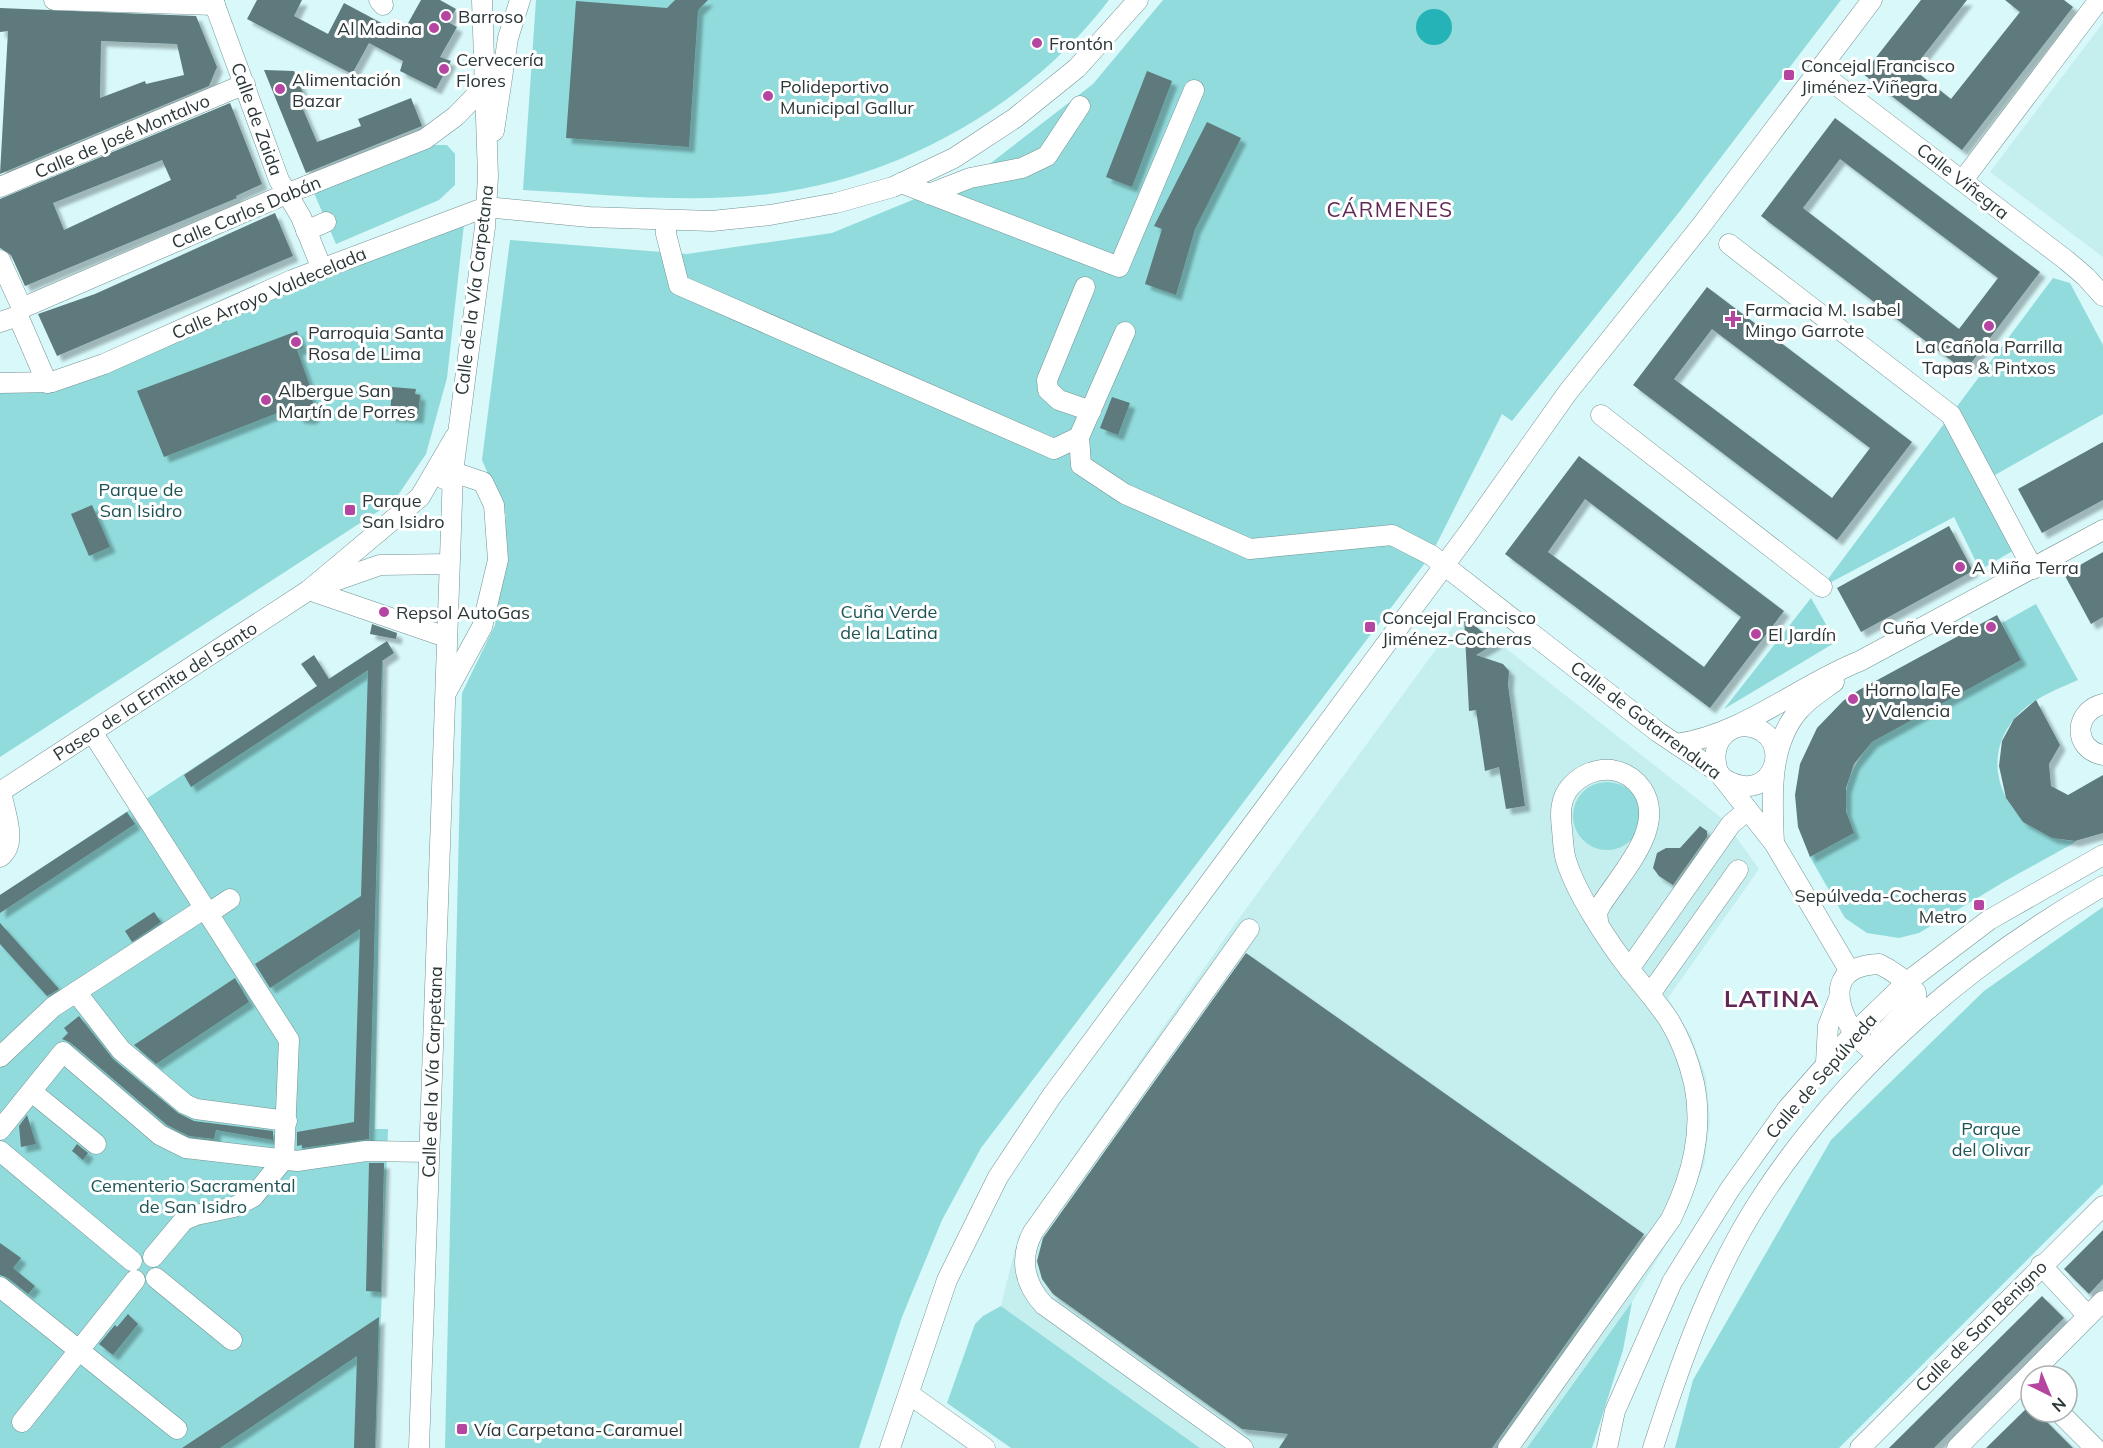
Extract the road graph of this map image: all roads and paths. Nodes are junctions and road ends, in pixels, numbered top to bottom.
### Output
1 (54, 0) edge
2 (61, 0) edge
3 (482, 0) edge
4 (520, 0) edge
5 (1138, 0) edge
6 (1872, 0) edge
7 (2099, 0) edge
8 (214, 2) edge
9 (1818, 71) junction
10 (245, 84) junction
11 (484, 87) junction
12 (1194, 90) dead end
13 (1080, 106) dead end
14 (488, 176) junction
15 (1963, 180) junction
16 (901, 183) junction
17 (0, 187) edge
18 (286, 194) junction
19 (929, 194) junction
20 (486, 207) junction
21 (666, 220) junction
22 (326, 222) dead end
23 (306, 231) junction
24 (1729, 244) dead end
25 (0, 260) edge
26 (322, 269) junction
27 (1085, 287) dead end
28 (2103, 296) edge
29 (13, 316) edge
30 (1125, 332) dead end
31 (50, 382) junction
32 (0, 383) edge
33 (1090, 411) junction
34 (1601, 415) dead end
35 (456, 435) junction
36 (1079, 437) junction
37 (453, 472) junction
38 (420, 497) junction
39 (2103, 530) edge
40 (448, 564) junction
41 (1444, 566) junction
42 (2033, 569) junction
43 (1822, 587) dead end
44 (309, 590) junction
45 (446, 637) junction
46 (1860, 661) junction
47 (444, 696) junction
48 (2103, 704) edge
49 (1734, 728) junction
50 (92, 732) junction
51 (1676, 744) junction
52 (2103, 755) edge
53 (1775, 764) junction
54 (1722, 776) junction
55 (1, 792) edge
56 (1748, 810) junction
57 (1774, 843) junction
58 (2103, 855) edge
59 (0, 857) edge
60 (1738, 870) dead end
61 (2103, 886) edge
62 (230, 899) dead end
63 (207, 910) junction
64 (1598, 921) junction
65 (1249, 929) dead end
66 (1629, 969) junction
67 (1849, 970) junction
68 (1907, 982) junction
69 (76, 992) junction
70 (1650, 994) junction
71 (1839, 998) junction
72 (1854, 1033) junction
73 (1877, 1055) junction
74 (0, 1057) edge
75 (1826, 1063) junction
76 (32, 1092) junction
77 (287, 1121) junction
78 (0, 1130) edge
79 (96, 1144) dead end
80 (0, 1151) edge
81 (429, 1152) junction
82 (284, 1159) junction
83 (2103, 1206) edge
84 (153, 1257) junction
85 (2041, 1265) junction
86 (133, 1271) junction
87 (156, 1278) junction
88 (0, 1287) edge
89 (2103, 1301) edge
90 (2088, 1316) junction
91 (232, 1340) dead end
92 (79, 1350) junction
93 (2044, 1364) edge
94 (2019, 1390) edge
95 (909, 1394) junction
96 (22, 1422) dead end
97 (2071, 1424) edge
98 (177, 1429) dead end
99 (419, 1448) edge
100 (890, 1448) edge
101 (985, 1448) edge
102 (1243, 1448) edge
103 (1508, 1448) edge
104 (1607, 1448) edge
105 (1653, 1448) edge
106 (1860, 1448) edge
107 (1957, 1448) edge
108 (2095, 1448) edge

1 - 2 street
2 - 8 street
3 - 11 street, Calle de la Vía Carpetana
4 - 14 street
5 - 16 street
6 - 9 street
7 - 15 street
8 - 10 street, Calle de Zaida
9 - 15 street, Calle Viñegra
9 - 41 street
10 - 17 street, Calle de José Montalvo
10 - 18 street, Calle de Zaida
11 - 14 street, Calle de la Vía Carpetana
11 - 18 street, Calle Carlos Dabán
12 - 19 street
13 - 19 street
14 - 20 street, Calle de la Vía Carpetana
15 - 28 street, Calle Viñegra
16 - 19 street
16 - 21 street
18 - 23 street, Calle de Zaida
18 - 29 street, Calle Carlos Dabán
20 - 21 street
20 - 26 street, Calle Arroyo Valdecelada
20 - 35 street, Calle de la Vía Carpetana
21 - 36 street
22 - 23 street
23 - 26 street, Calle de Zaida
24 - 42 street
25 - 29 street
26 - 31 street, Calle Arroyo Valdecelada
27 - 33 street
29 - 31 street
30 - 33 street
31 - 32 street
33 - 36 street
34 - 43 street
35 - 37 street, Calle de la Vía Carpetana
35 - 38 street, Paseo de la Ermita del Santo
36 - 41 street, Calle de Gotarrendura
37 - 38 street
37 - 40 street, Calle de la Vía Carpetana
37 - 47 street, Calle de la Vía Carpetana
38 - 44 street, Paseo de la Ermita del Santo
39 - 42 street
40 - 44 street, Paseo de la Ermita del Santo
40 - 45 street, Calle de la Vía Carpetana
41 - 51 street, Calle de Gotarrendura
41 - 95 street
42 - 46 street
44 - 45 street
44 - 50 street, Paseo de la Ermita del Santo
45 - 47 street, Calle de la Vía Carpetana
46 - 49 street
46 - 53 street
47 - 81 street, Calle de la Vía Carpetana
48 - 52 street
49 - 51 street
49 - 53 street
49 - 54 street
50 - 55 street, Paseo de la Ermita del Santo
50 - 63 street
51 - 54 street, Calle de Gotarrendura
53 - 54 street
53 - 57 street
54 - 56 street, Calle de Gotarrendura
55 - 59 street
56 - 57 street, Calle de Gotarrendura
56 - 66 street
57 - 67 street, Calle de Gotarrendura
58 - 68 street, Calle de Sepúlveda
60 - 70 street
61 - 73 street, Calle de Sepúlveda
62 - 63 street
63 - 69 street
63 - 77 street
64 - 64 street
64 - 66 street
65 - 102 street
66 - 70 street
67 - 68 street
67 - 71 street
68 - 72 street, Calle de Sepúlveda
68 - 73 street
69 - 74 street
69 - 77 street
70 - 103 street
71 - 72 street
71 - 75 street
72 - 73 street
72 - 75 street, Calle de Sepúlveda
73 - 105 street, Calle de Sepúlveda
75 - 104 street, Calle de Sepúlveda
76 - 78 street
76 - 79 street
76 - 82 street
77 - 82 street
80 - 86 street
81 - 82 street
81 - 99 street, Calle de la Vía Carpetana
82 - 84 street
83 - 85 street, Calle de San Benigno
84 - 86 street
84 - 87 street
85 - 90 street
85 - 106 street, Calle de San Benigno
86 - 87 street
86 - 92 street
87 - 91 street
88 - 92 street
89 - 90 street
90 - 93 street
92 - 96 street
92 - 98 street
94 - 107 street
95 - 100 street
95 - 101 street
97 - 108 street

